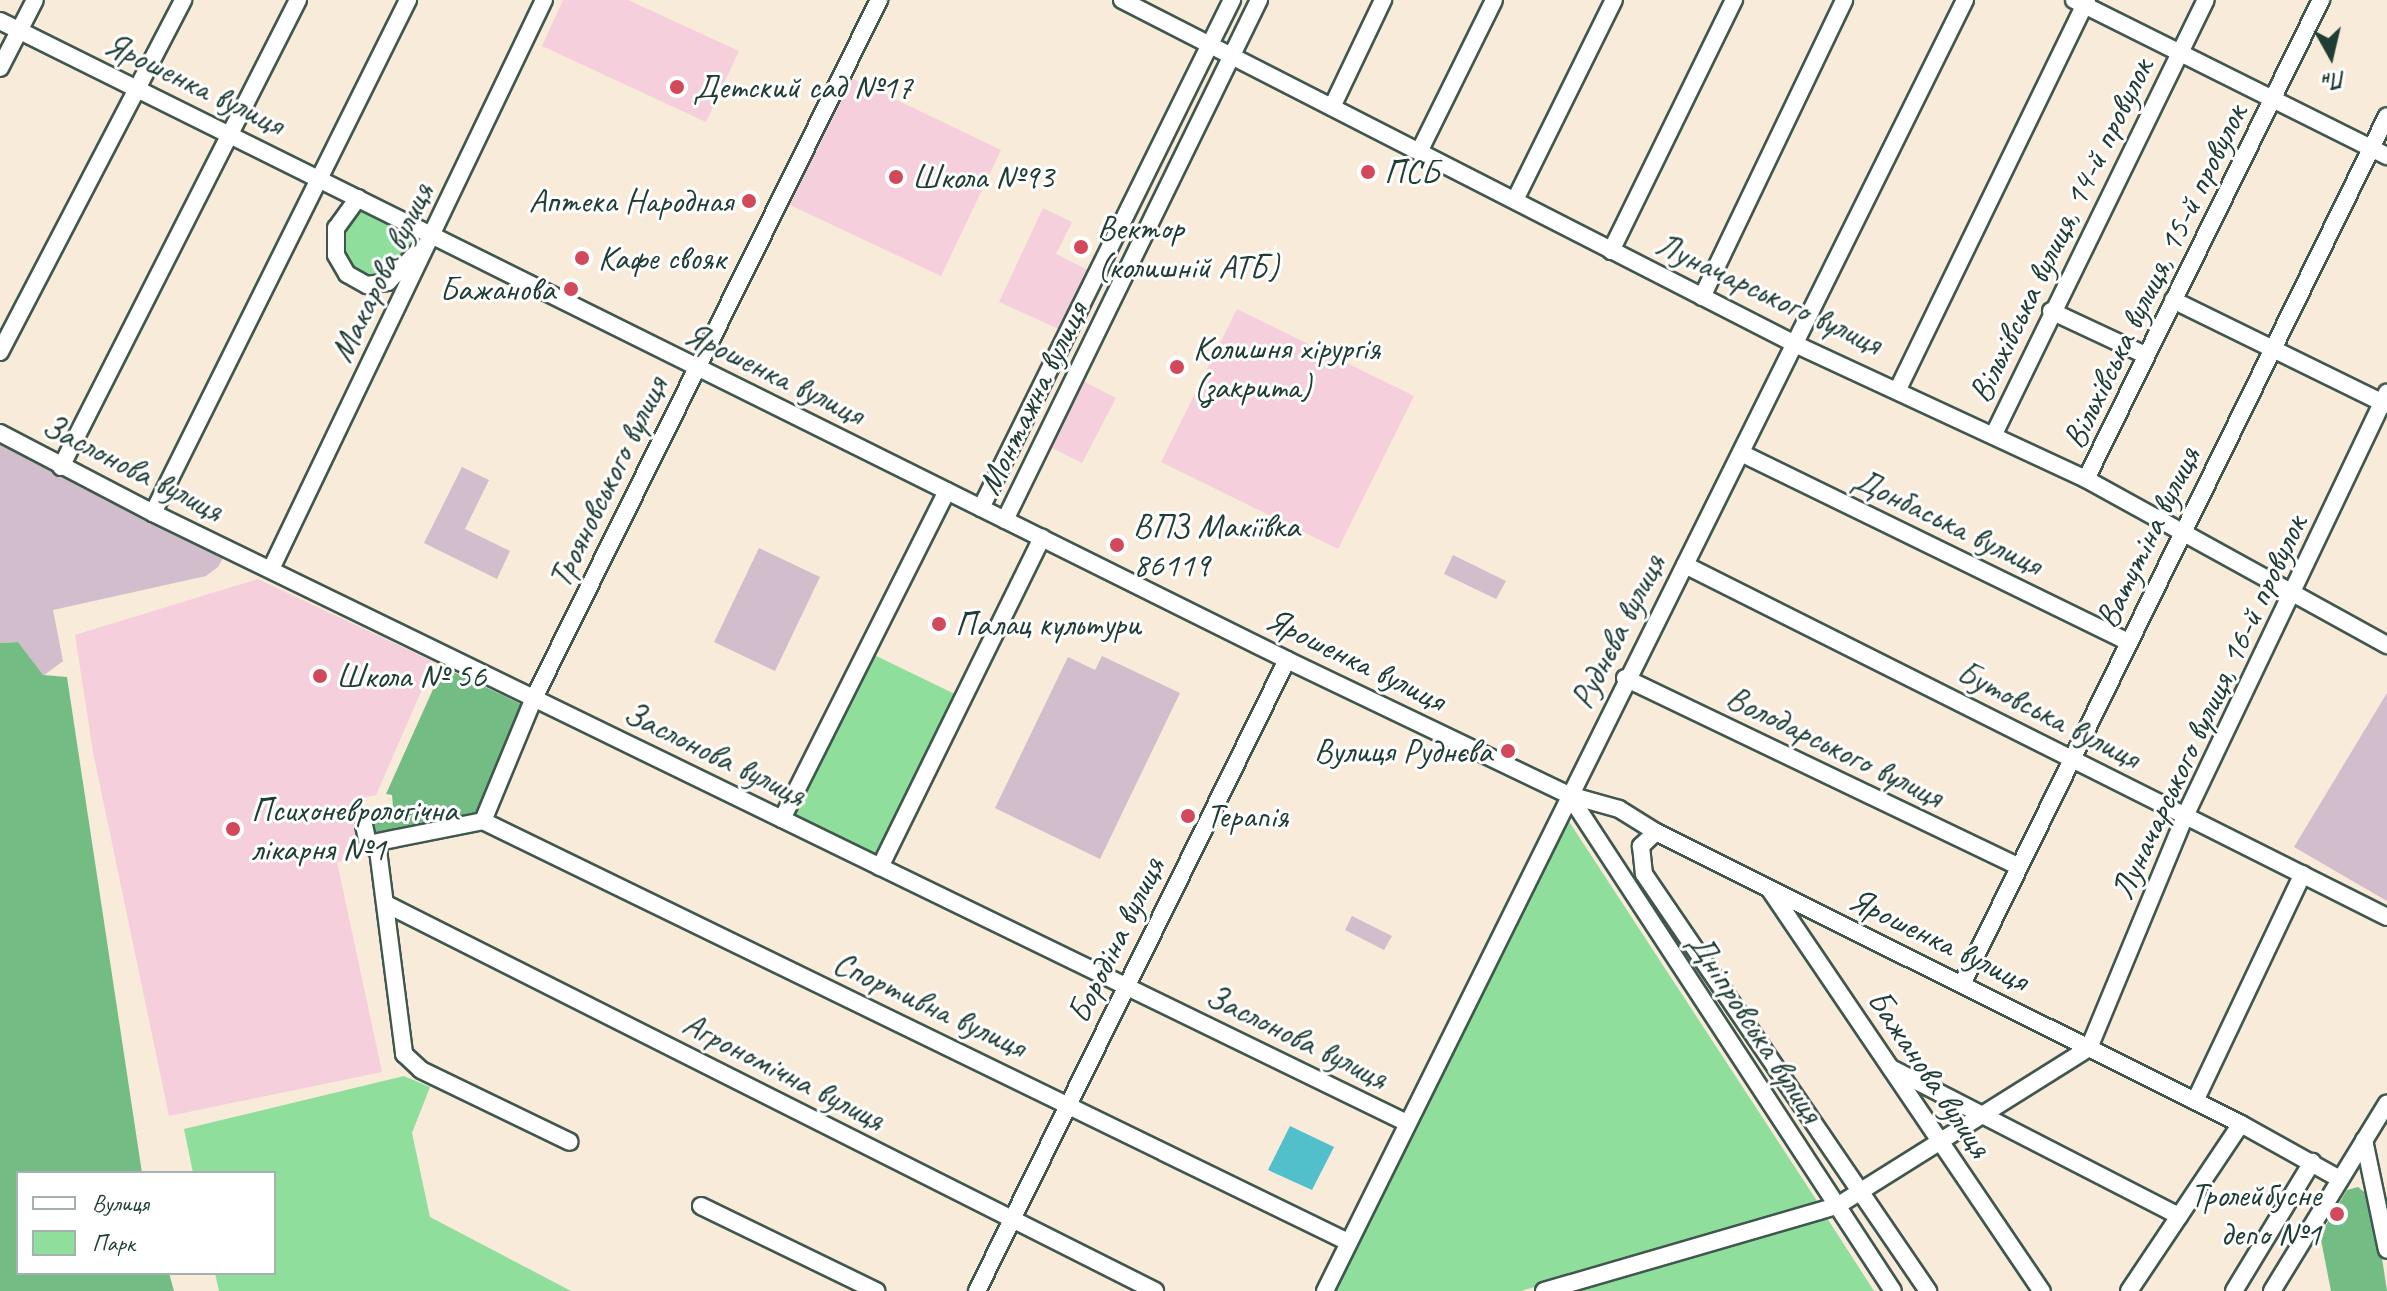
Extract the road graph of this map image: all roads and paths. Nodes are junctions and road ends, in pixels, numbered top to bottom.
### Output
1 (35, 0) edge
2 (183, 0) edge
3 (298, 0) edge
4 (408, 0) edge
5 (879, 0) edge
6 (1122, 0) edge
7 (1232, 0) edge
8 (1259, 0) edge
9 (1383, 0) edge
10 (1494, 0) edge
11 (1614, 0) edge
12 (1734, 0) edge
13 (1844, 0) edge
14 (1965, 0) edge
15 (2206, 0) edge
16 (2321, 0) edge
17 (537, 2) edge
18 (2082, 2) edge
19 (0, 21) edge
20 (20, 31) junction
21 (1210, 44) junction
22 (2180, 53) junction
23 (1232, 56) junction
24 (0, 68) edge
25 (139, 89) junction
26 (2275, 100) junction
27 (1332, 107) junction
28 (2387, 116) edge
29 (232, 134) junction
30 (2370, 147) junction
31 (1419, 152) junction
32 (2387, 156) edge
33 (317, 176) junction
34 (358, 198) junction
35 (1515, 200) junction
36 (432, 236) junction
37 (1611, 251) junction
38 (1702, 297) junction
39 (2173, 300) junction
40 (2051, 311) junction
41 (1795, 344) junction
42 (2273, 347) junction
43 (0, 352) edge
44 (2145, 355) junction
45 (696, 368) junction
46 (1899, 387) junction
47 (2386, 400) edge
48 (0, 433) edge
49 (1994, 434) junction
50 (1741, 453) junction
51 (61, 467) junction
52 (2086, 479) junction
53 (947, 491) junction
54 (981, 508) junction
55 (153, 513) junction
56 (1005, 520) junction
57 (2182, 532) junction
58 (1042, 538) junction
59 (1685, 565) junction
60 (271, 569) junction
61 (2293, 590) junction
62 (2129, 642) junction
63 (2387, 645) edge
64 (1287, 660) junction
65 (1625, 678) junction
66 (534, 698) junction
67 (2071, 759) junction
68 (1569, 795) junction
69 (2185, 816) junction
70 (782, 819) junction
71 (483, 821) junction
72 (364, 825) dead end
73 (1656, 832) junction
74 (368, 844) junction
75 (880, 867) junction
76 (2019, 867) junction
77 (2303, 874) junction
78 (1769, 889) junction
79 (386, 904) junction
80 (2387, 917) edge
81 (1962, 984) junction
82 (1126, 986) junction
83 (2089, 1048) junction
84 (1890, 1067) junction
85 (2195, 1101) junction
86 (2387, 1103) edge
87 (1066, 1106) junction
88 (1982, 1113) junction
89 (1405, 1122) junction
90 (2241, 1124) junction
91 (1939, 1139) junction
92 (2364, 1140) junction
93 (570, 1142) dead end
94 (2312, 1162) junction
95 (2340, 1179) junction
96 (1860, 1189) junction
97 (701, 1206) dead end
98 (1837, 1206) junction
99 (2179, 1216) junction
100 (1012, 1220) junction
101 (1348, 1242) junction
102 (2387, 1250) edge
103 (876, 1291) edge
104 (977, 1291) edge
105 (1155, 1291) edge
106 (1325, 1291) edge
107 (1544, 1291) edge
108 (1893, 1291) edge
109 (1928, 1291) edge
110 (2042, 1291) edge
111 (2129, 1291) edge
112 (2234, 1291) edge
113 (2272, 1291) edge

1 - 20 street
2 - 25 street
3 - 29 street
4 - 33 street
5 - 45 street, Трояновського вулиця
6 - 21 street, Луначарського вулиця
7 - 21 street, Монтажна вулиця
8 - 23 street, Монтажна вулиця
9 - 27 street
10 - 31 street
11 - 35 street
12 - 37 street
13 - 38 street
14 - 41 street, Руднєва вулиця
15 - 22 street, Вільхівська вулиця, 14-й провулок
16 - 26 street, Вільхівська вулиця, 15-й провулок
17 - 36 street, Макарова вулиця
18 - 22 street
18 - 46 street
19 - 20 street, Ярошенка вулиця
20 - 24 street
20 - 25 street, Ярошенка вулиця
21 - 23 street, Луначарського вулиця
21 - 54 street, Монтажна вулиця
22 - 26 street
22 - 40 street, Вільхівська вулиця, 14-й провулок
23 - 27 street, Луначарського вулиця
23 - 56 street, Монтажна вулиця
25 - 29 street, Ярошенка вулиця
25 - 43 street
26 - 30 street
26 - 39 street, Вільхівська вулиця, 15-й провулок
27 - 31 street, Луначарського вулиця
28 - 30 street, Ватутіна вулиця
29 - 33 street, Ярошенка вулиця
29 - 51 street
30 - 32 street
30 - 42 street, Ватутіна вулиця
31 - 35 street, Луначарського вулиця
33 - 34 street, Ярошенка вулиця
33 - 55 street
34 - 36 street, Ярошенка вулиця
34 - 36 street
35 - 37 street, Луначарського вулиця
36 - 45 street, Ярошенка вулиця
36 - 60 street, Макарова вулиця
37 - 38 street, Луначарського вулиця
38 - 41 street, Луначарського вулиця
39 - 42 street
39 - 44 street, Вільхівська вулиця, 15-й провулок
40 - 44 street
40 - 49 street, Вільхівська вулиця, 14-й провулок
41 - 46 street, Луначарського вулиця
41 - 50 street, Руднєва вулиця
42 - 47 street
42 - 57 street, Ватутіна вулиця
44 - 52 street, Вільхівська вулиця, 15-й провулок
45 - 53 street, Ярошенка вулиця
45 - 66 street, Трояновського вулиця
46 - 49 street, Луначарського вулиця
47 - 61 street, Луначарського вулиця, 16-й провулок
48 - 51 street, Заслонова вулиця
49 - 52 street, Луначарського вулиця
50 - 59 street, Руднєва вулиця
50 - 62 street, Донбаська вулиця
51 - 55 street, Заслонова вулиця
52 - 57 street, Луначарського вулиця
53 - 54 street, Ярошенка вулиця
53 - 70 street, Монтажна вулиця
54 - 56 street, Ярошенка вулиця
55 - 60 street, Заслонова вулиця
56 - 58 street, Ярошенка вулиця
57 - 61 street, Луначарського вулиця
57 - 62 street, Ватутіна вулиця
58 - 64 street, Ярошенка вулиця
58 - 75 street
59 - 65 street, Руднєва вулиця
59 - 67 street, Бутовська вулиця
60 - 66 street, Заслонова вулиця
61 - 63 street, Луначарського вулиця
61 - 69 street, Луначарського вулиця, 16-й провулок
62 - 67 street, Ватутіна вулиця
64 - 68 street, Ярошенка вулиця
64 - 82 street, Бородіна вулиця
65 - 68 street, Руднєва вулиця
65 - 76 street, Володарського вулиця
66 - 70 street, Заслонова вулиця
66 - 71 street, Трояновського вулиця
67 - 69 street, Бутовська вулиця
67 - 76 street, Ватутіна вулиця
68 - 73 street, Ярошенка вулиця
68 - 89 street, Руднєва вулиця
68 - 98 street, Дніпровська вулиця
69 - 77 street, Бутовська вулиця
69 - 83 street, Луначарського вулиця, 16-й провулок
70 - 75 street, Заслонова вулиця
71 - 74 street
71 - 87 street, Спортивна вулиця
72 - 74 street
73 - 78 street, Ярошенка вулиця
73 - 96 street, Дніпровська вулиця
74 - 79 street
75 - 82 street, Заслонова вулиця
76 - 81 street, Ватутіна вулиця
77 - 80 street, Бутовська вулиця
77 - 85 street
78 - 81 street, Ярошенка вулиця
78 - 84 street, Бажанова вулиця
79 - 93 street
79 - 100 street, Агрономічна вулиця
81 - 83 street, Ярошенка вулиця
82 - 87 street, Бородіна вулиця
82 - 89 street, Заслонова вулиця
83 - 85 street, Ярошенка вулиця
83 - 88 street
84 - 88 street
84 - 91 street, Бажанова вулиця
85 - 90 street, Ярошенка вулиця
86 - 92 street
87 - 100 street, Бородіна вулиця
87 - 101 street, Спортивна вулиця
88 - 91 street
88 - 99 street
89 - 101 street, Руднєва вулиця
90 - 94 street, Ярошенка вулиця
90 - 99 street
91 - 96 street
91 - 110 street, Бажанова вулиця
92 - 95 street
92 - 102 street
94 - 95 street, Ярошенка вулиця
94 - 112 street
95 - 113 street
96 - 98 street
96 - 109 street, Дніпровська вулиця
97 - 103 street
98 - 107 street
98 - 108 street, Дніпровська вулиця
99 - 111 street
100 - 104 street, Бородіна вулиця
100 - 105 street, Агрономічна вулиця
101 - 106 street, Руднєва вулиця

